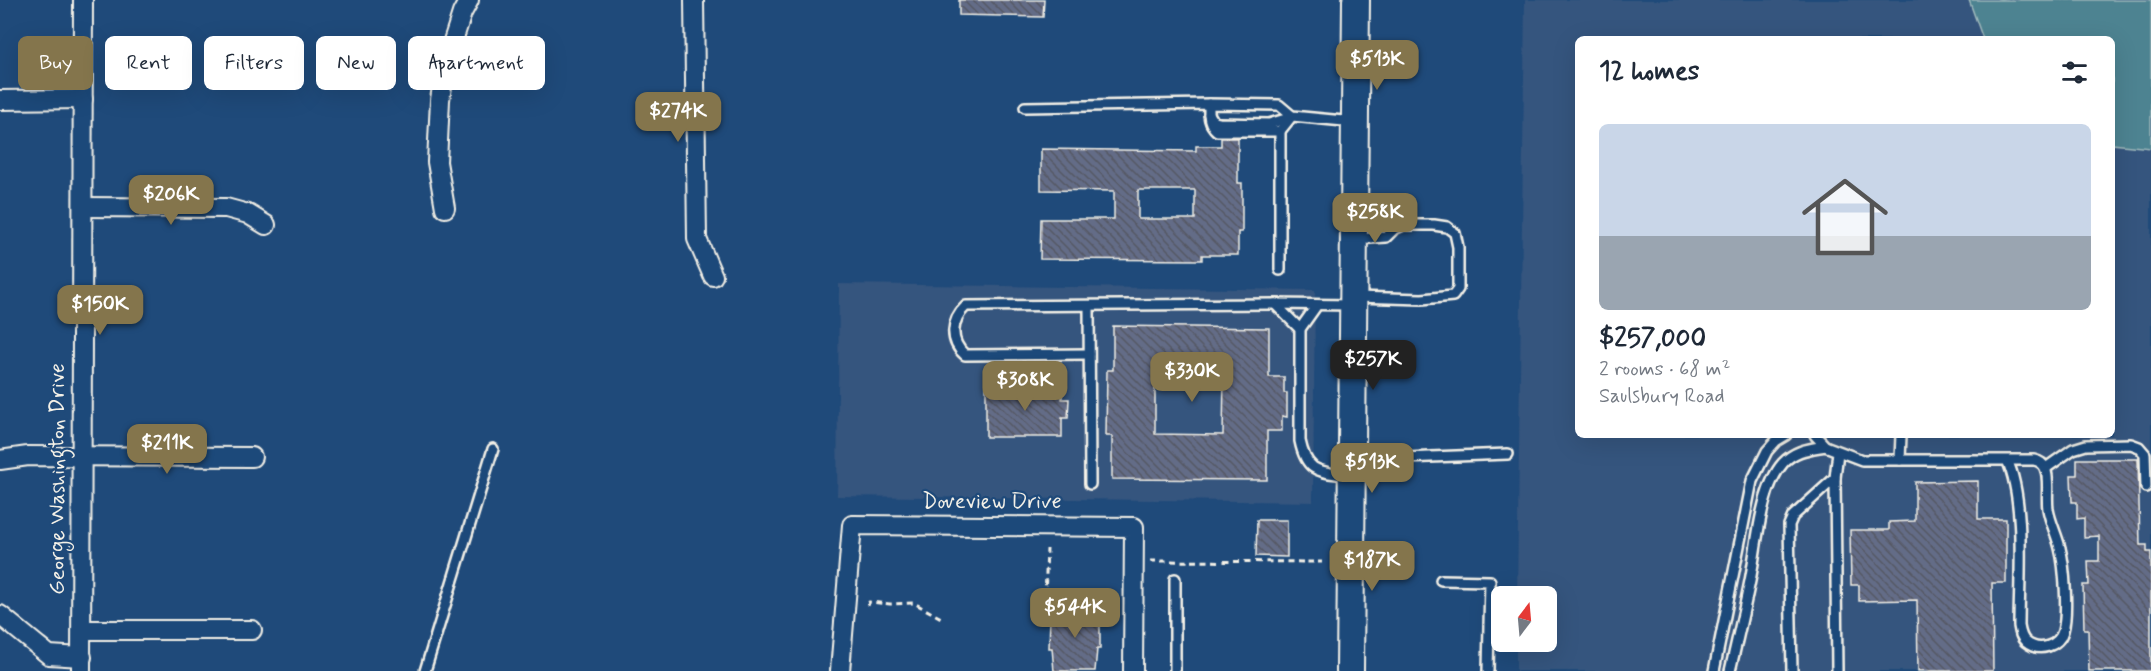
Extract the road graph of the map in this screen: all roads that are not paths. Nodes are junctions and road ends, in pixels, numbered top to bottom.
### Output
1 (83, 0) edge
2 (469, 0) edge
3 (694, 0) edge
4 (1356, 0) edge
5 (83, 99) junction
6 (0, 100) edge
7 (1025, 107) dead end
8 (1209, 108) junction
9 (1291, 117) junction
10 (1354, 122) junction
11 (1280, 131) junction
12 (83, 207) junction
13 (445, 208) dead end
14 (266, 225) dead end
15 (1353, 240) junction
16 (1280, 270) dead end
17 (713, 276) dead end
18 (1352, 301) junction
19 (1275, 304) junction
20 (1317, 305) junction
21 (1089, 306) junction
22 (1300, 329) junction
23 (1089, 354) junction
24 (1781, 438) edge
25 (1818, 438) edge
26 (1901, 438) edge
27 (1825, 446) junction
28 (493, 448) dead end
29 (1838, 452) junction
30 (1508, 454) dead end
31 (82, 457) junction
32 (252, 458) dead end
33 (0, 460) edge
34 (1900, 460) junction
35 (2007, 460) junction
36 (1350, 468) junction
37 (2046, 468) junction
38 (1835, 478) junction
39 (1090, 484) dead end
40 (2146, 487) dead end
41 (1175, 579) dead end
42 (1441, 580) dead end
43 (0, 615) edge
44 (82, 630) junction
45 (252, 630) dead end
46 (82, 664) edge
47 (425, 671) edge
48 (840, 671) edge
49 (1133, 671) edge
50 (1175, 671) edge
51 (1350, 671) edge
52 (1488, 671) edge
53 (1714, 671) edge
54 (1730, 671) edge
55 (1792, 671) edge
56 (1838, 671) edge

1 - 5 street, George Washington Drive
2 - 13 street
3 - 17 street
4 - 10 main road
5 - 6 street
5 - 12 street, George Washington Drive
7 - 8 lane
8 - 9 lane
8 - 9 lane
8 - 11 lane
9 - 10 lane
9 - 11 lane
10 - 15 main road
11 - 16 lane
12 - 14 street
12 - 31 street, George Washington Drive
15 - 18 main road
15 - 18 lane
18 - 20 lane
18 - 36 main road
19 - 20 lane
19 - 21 lane
19 - 22 lane
20 - 22 lane
21 - 23 lane
21 - 23 lane
22 - 36 lane
23 - 39 lane
24 - 53 lane
25 - 27 lane
26 - 34 lane
27 - 29 lane
27 - 54 lane
28 - 47 lane
29 - 34 lane
29 - 38 lane
30 - 36 lane
31 - 32 street
31 - 33 street
31 - 44 street, George Washington Drive
34 - 35 lane
35 - 37 lane
35 - 37 lane
36 - 51 main road
37 - 40 lane
38 - 55 lane
38 - 56 lane
41 - 50 lane
42 - 52 lane
43 - 46 street
44 - 45 street
44 - 46 street, George Washington Drive
48 - 49 street, Doveview Drive

